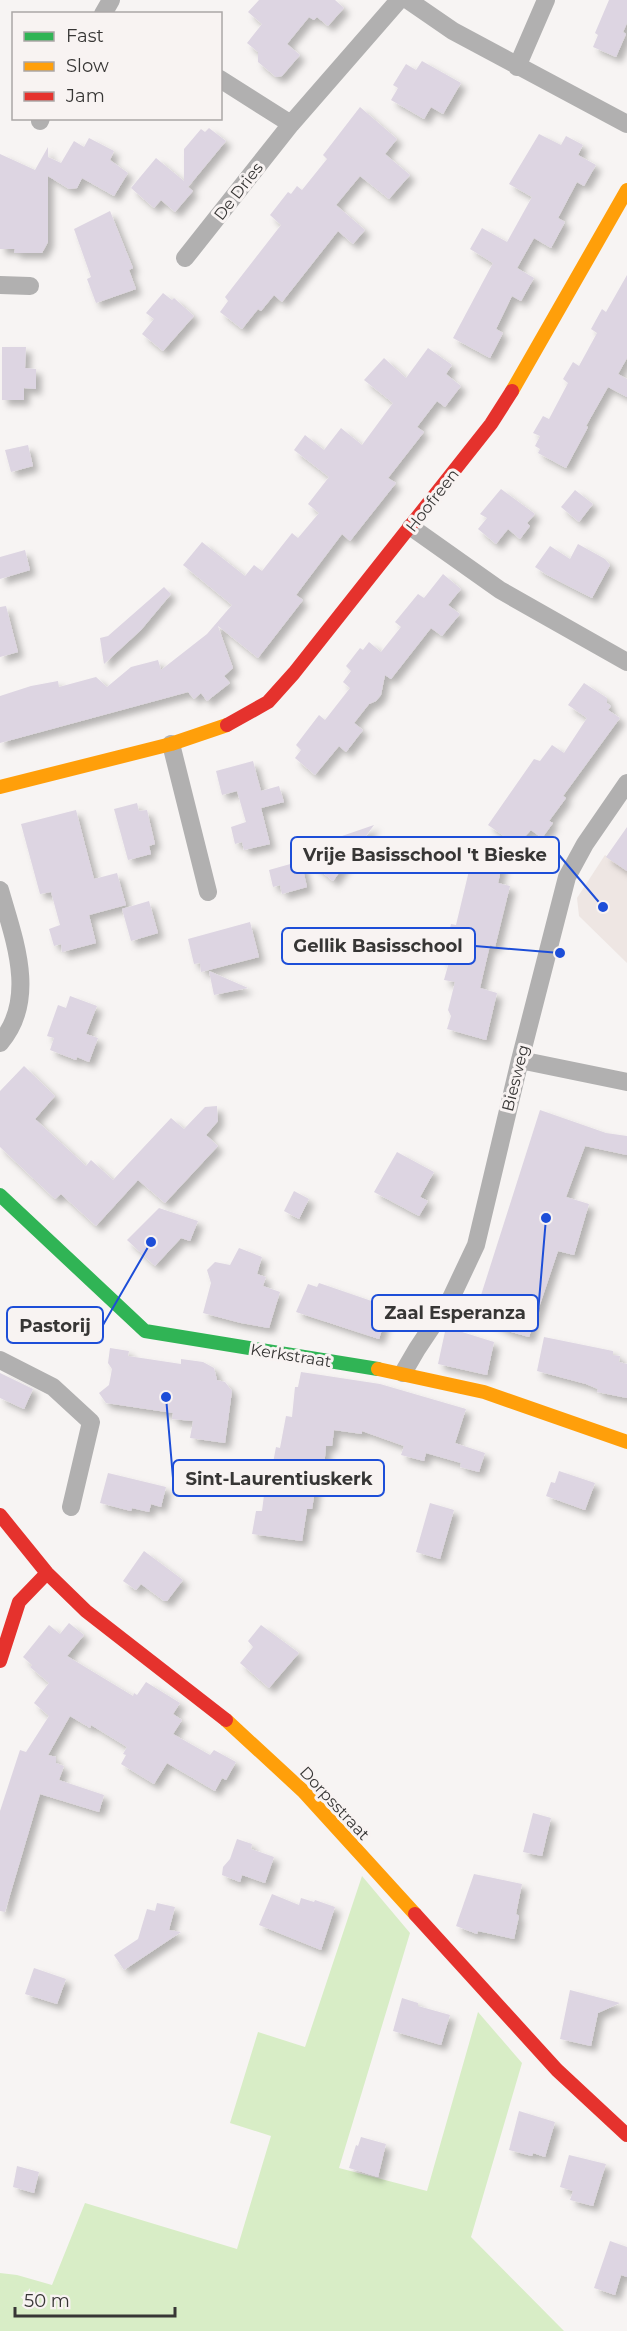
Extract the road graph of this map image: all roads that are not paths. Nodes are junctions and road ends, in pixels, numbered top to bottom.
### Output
1 (399, 0) edge
2 (408, 0) edge
3 (546, 0) edge
4 (517, 67) junction
5 (222, 80) edge
6 (291, 124) junction
7 (627, 124) edge
8 (627, 190) edge
9 (185, 258) dead end
10 (0, 285) edge
11 (30, 286) dead end
12 (411, 527) junction
13 (627, 662) edge
14 (171, 744) junction
15 (627, 783) edge
16 (0, 787) edge
17 (0, 890) edge
18 (208, 892) dead end
19 (0, 1043) edge
20 (520, 1060) junction
21 (627, 1082) edge
22 (0, 1195) edge
23 (0, 1360) edge
24 (403, 1373) junction
25 (627, 1442) edge
26 (70, 1508) dead end
27 (0, 1515) edge
28 (47, 1573) junction
29 (0, 1661) edge
30 (627, 2135) edge

1 - 6 street, De Dries
2 - 4 street
3 - 4 street
4 - 7 street
5 - 6 street
6 - 9 street, De Dries
8 - 12 street, Hoofreen
10 - 11 street
12 - 13 street
12 - 14 street, Hoofreen
14 - 16 street, Hoofreen
14 - 18 street
15 - 20 street, Biesweg
17 - 19 street
20 - 21 street
20 - 24 street, Biesweg
22 - 24 street, Kerkstraat
23 - 26 street
24 - 25 street, Kerkstraat
27 - 28 street, Dorpsstraat
28 - 29 street
28 - 30 street, Dorpsstraat

